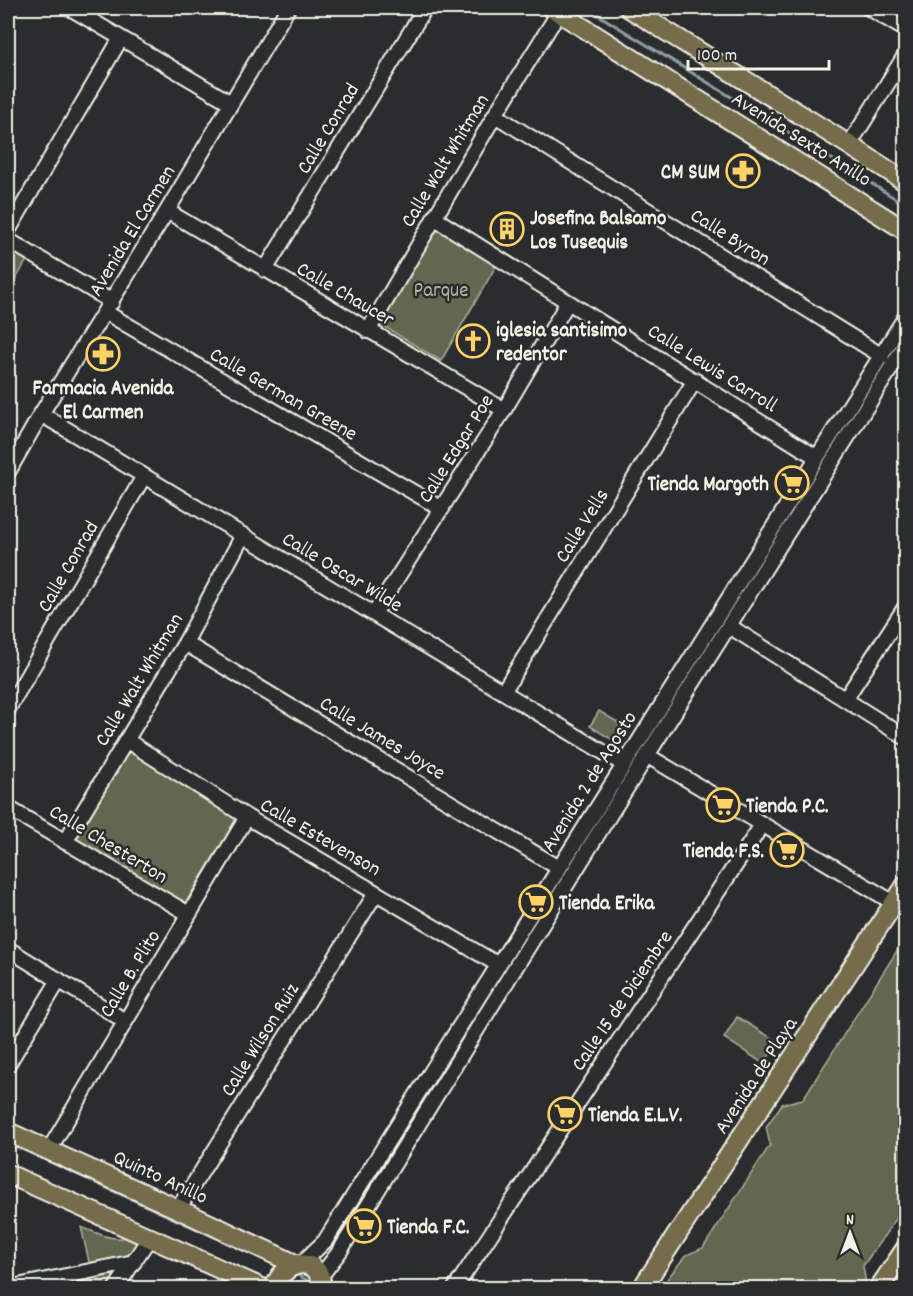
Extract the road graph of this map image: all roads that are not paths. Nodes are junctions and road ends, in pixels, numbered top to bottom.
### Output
1 (70, 8) edge
2 (288, 8) edge
3 (425, 8) edge
4 (629, 8) edge
5 (869, 8) edge
6 (555, 10) edge
7 (906, 30) edge
8 (121, 38) junction
9 (906, 54) edge
10 (231, 103) junction
11 (495, 115) junction
12 (849, 145) junction
13 (906, 182) edge
14 (167, 211) junction
15 (435, 218) junction
16 (8, 231) edge
17 (906, 231) edge
18 (8, 240) edge
19 (265, 270) junction
20 (568, 302) junction
21 (109, 307) junction
22 (906, 316) edge
23 (368, 331) junction
24 (902, 341) edge
25 (882, 356) junction
26 (695, 380) junction
27 (504, 410) junction
28 (41, 414) junction
29 (816, 457) junction
30 (8, 472) edge
31 (144, 476) junction
32 (442, 509) junction
33 (243, 535) junction
34 (906, 606) edge
35 (374, 614) junction
36 (729, 626) junction
37 (185, 643) junction
38 (503, 692) junction
39 (846, 698) junction
40 (8, 709) edge
41 (906, 738) edge
42 (126, 740) junction
43 (648, 756) junction
44 (623, 764) junction
45 (8, 808) edge
46 (247, 818) junction
47 (591, 818) junction
48 (604, 825) junction
49 (762, 825) junction
50 (65, 842) junction
51 (559, 868) junction
52 (906, 885) edge
53 (376, 892) junction
54 (894, 903) junction
55 (189, 915) junction
56 (8, 949) edge
57 (498, 964) junction
58 (58, 980) junction
59 (125, 1021) junction
60 (8, 1064) edge
61 (8, 1132) edge
62 (49, 1150) junction
63 (8, 1174) edge
64 (16, 1183) edge
65 (178, 1209) junction
66 (150, 1238) junction
67 (906, 1248) edge
68 (134, 1262) junction
69 (299, 1264) junction
70 (325, 1284) edge
71 (8, 1288) edge
72 (116, 1288) edge
73 (262, 1288) edge
74 (274, 1288) edge
75 (455, 1288) edge
76 (642, 1288) edge
77 (879, 1288) edge

1 - 8 street
2 - 10 street, Avenida El Carmen
3 - 19 street, Calle Conrad
4 - 12 main road, Avenida Sexto Anillo
5 - 7 street
6 - 11 street, Calle Walt Whitman
6 - 17 main road, Avenida Sexto Anillo
8 - 10 street
8 - 16 street
9 - 12 street
10 - 14 street, Avenida El Carmen
11 - 15 street, Calle Walt Whitman
11 - 25 street, Calle Byron
12 - 13 main road, Avenida Sexto Anillo
14 - 19 street, Calle Chaucer
14 - 21 street, Avenida El Carmen
15 - 20 street, Calle Lewis Carroll
15 - 23 street, Calle Walt Whitman
18 - 21 street, Calle German Greene
19 - 23 street, Calle Chaucer
20 - 26 street, Calle Lewis Carroll
20 - 27 street, Calle Edgar Poe
21 - 28 street, Avenida El Carmen
21 - 32 street, Calle German Greene
22 - 24 street, Avenida 2 de Agosto
23 - 27 street, Calle Chaucer
24 - 25 street, Avenida 2 de Agosto
24 - 36 street, Avenida 2 de Agosto
25 - 29 street, Avenida 2 de Agosto
26 - 29 street, Calle Lewis Carroll
26 - 38 street, Calle Vells
27 - 32 street, Calle Edgar Poe
28 - 30 street, Avenida El Carmen
28 - 31 street, Calle Oscar Wilde
29 - 44 street, Avenida 2 de Agosto
31 - 33 street, Calle Oscar Wilde
31 - 40 street, Calle Conrad
32 - 35 street, Calle Edgar Poe
33 - 35 street, Calle Oscar Wilde
33 - 37 street, Calle Walt Whitman
34 - 39 street
35 - 38 street, Calle Oscar Wilde
36 - 39 street
36 - 43 street, Avenida 2 de Agosto
37 - 42 street, Calle Walt Whitman
37 - 51 street, Calle James Joyce
38 - 44 street, Calle Oscar Wilde
39 - 41 street
42 - 46 street, Calle Estevenson
42 - 50 street, Calle Walt Whitman
43 - 48 street, Avenida 2 de Agosto
43 - 49 street
44 - 47 street, Avenida 2 de Agosto
45 - 50 street, Calle Chesterton
46 - 53 street, Calle Estevenson
46 - 55 street, Calle B. Plito
47 - 48 street
47 - 51 street, Avenida 2 de Agosto
48 - 70 street, Avenida 2 de Agosto
49 - 54 street
49 - 75 street, Calle 15 de Diciembre
50 - 55 street, Calle Chesterton
51 - 57 street, Avenida 2 de Agosto
52 - 54 main road, Avenida de Playa
53 - 57 street, Calle Estevenson
53 - 65 street, Calle Wilson Ruiz
54 - 76 main road, Avenida de Playa
55 - 59 street, Calle B. Plito
56 - 58 street
57 - 69 street, Avenida 2 de Agosto
58 - 59 street
58 - 60 street
59 - 62 street, Calle B. Plito
61 - 62 main road, Quinto Anillo
62 - 65 main road, Quinto Anillo
63 - 64 main road
64 - 66 main road
65 - 69 main road, Quinto Anillo
66 - 68 street
66 - 73 main road
67 - 77 main road
68 - 71 street
68 - 72 street
69 - 70 main road, Quinto Anillo
69 - 74 main road

